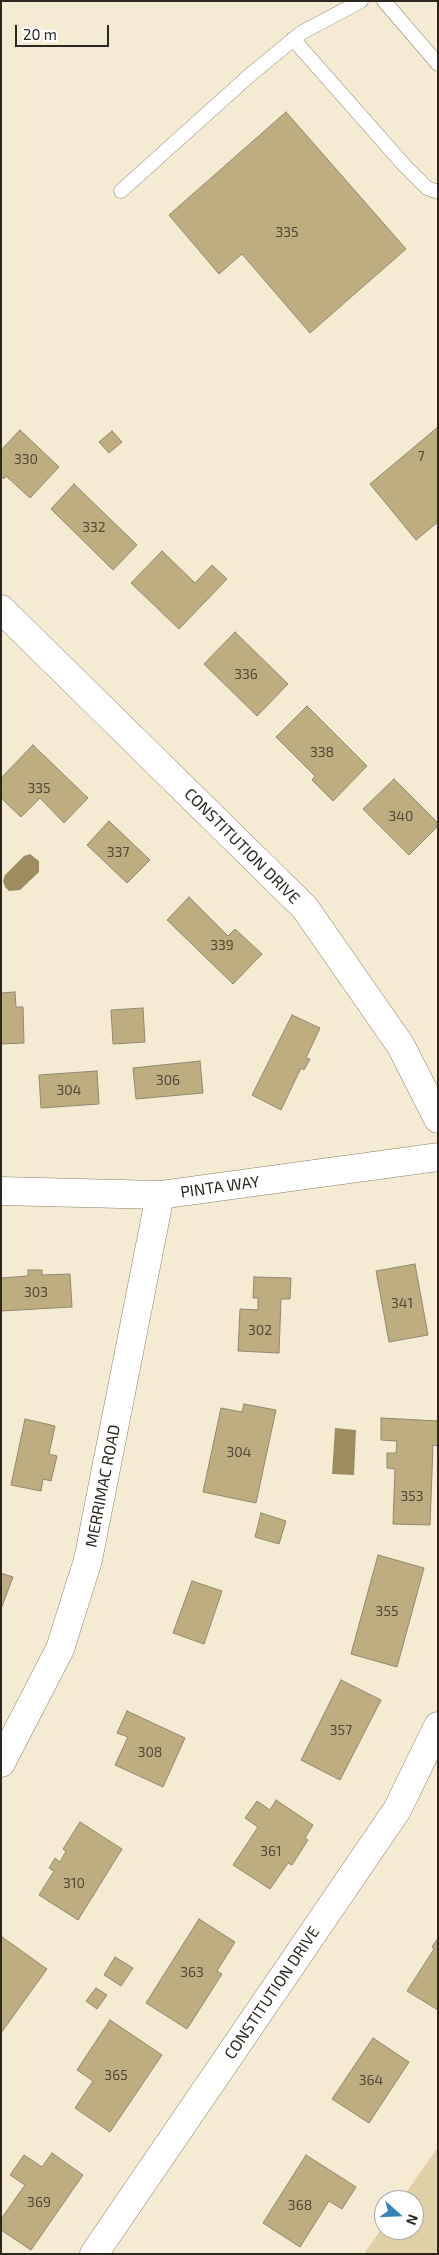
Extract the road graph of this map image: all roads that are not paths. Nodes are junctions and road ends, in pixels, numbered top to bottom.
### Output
1 (360, 1) edge
2 (384, 1) edge
3 (293, 39) junction
4 (438, 64) edge
5 (121, 190) dead end
6 (438, 192) edge
7 (1, 609) edge
8 (438, 1119) edge
9 (438, 1157) edge
10 (1, 1191) edge
11 (160, 1195) junction
12 (438, 1726) edge
13 (1, 1763) edge
14 (94, 2254) edge

1 - 3 lane
2 - 4 lane
3 - 5 lane
3 - 6 lane
7 - 8 street, CONSTITUTION DRIVE
9 - 11 street, PINTA WAY
10 - 11 street, PINTA WAY
11 - 13 street, MERRIMAC ROAD
12 - 14 street, CONSTITUTION DRIVE

